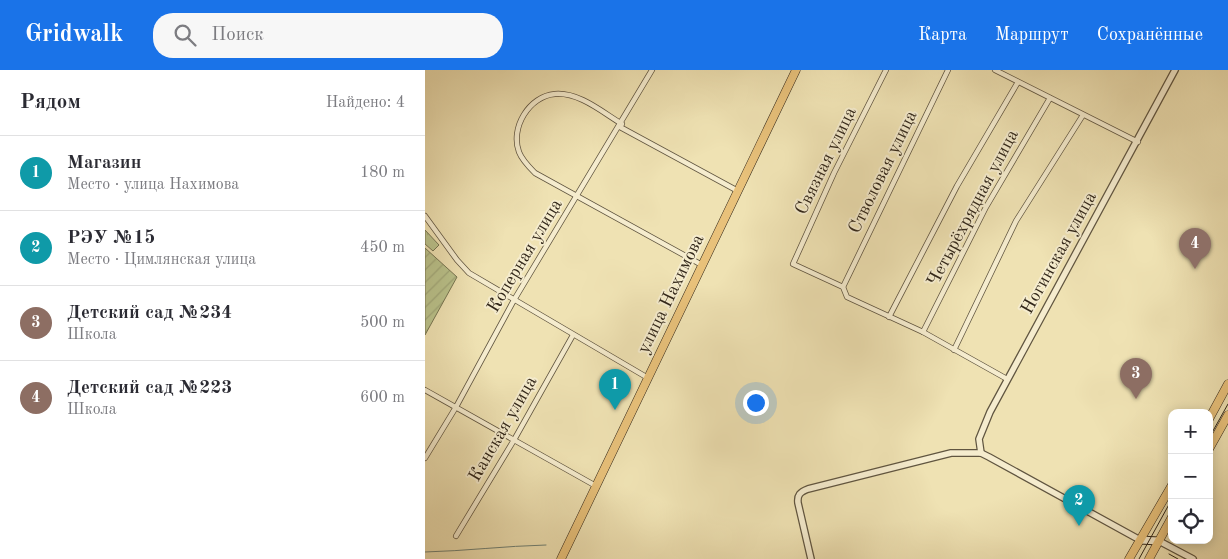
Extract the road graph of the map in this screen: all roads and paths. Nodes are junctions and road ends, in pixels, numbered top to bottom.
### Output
1 (652, 70) edge
2 (886, 70) edge
3 (947, 70) edge
4 (995, 70) edge
5 (1175, 70) edge
6 (794, 71) edge
7 (1017, 82) junction
8 (1050, 98) junction
9 (1083, 115) junction
10 (621, 125) junction
11 (1137, 142) junction
12 (738, 191) junction
13 (576, 197) junction
14 (425, 216) edge
15 (702, 265) junction
16 (843, 287) junction
17 (514, 300) junction
18 (889, 317) junction
19 (923, 332) junction
20 (573, 335) junction
21 (954, 350) junction
22 (648, 378) junction
23 (1007, 379) junction
24 (1228, 384) edge
25 (425, 390) edge
26 (456, 407) junction
27 (1213, 411) edge
28 (1228, 415) edge
29 (515, 440) junction
30 (1213, 442) edge
31 (981, 453) junction
32 (425, 458) edge
33 (595, 486) junction
34 (1168, 492) edge
35 (1168, 524) edge
36 (456, 536) dead end
37 (1140, 540) junction
38 (1159, 541) junction
39 (561, 559) edge
40 (811, 559) edge
41 (1129, 559) edge
42 (1149, 559) edge
43 (1193, 559) edge

1 - 10 street, Коперная улица
2 - 16 street, Связная улица
3 - 16 street, Стволовая улица
4 - 7 street
5 - 11 street, Ногинская улица
6 - 12 main road, улица Нахимова
7 - 8 street
7 - 18 street
8 - 9 street
8 - 19 street, Четырёхрядная улица
9 - 11 street
9 - 21 street
10 - 12 street
10 - 13 street, Коперная улица
10 - 13 street
11 - 23 street, Ногинская улица
12 - 15 main road, улица Нахимова
13 - 15 street
13 - 17 street, Коперная улица
14 - 17 street
15 - 22 main road, улица Нахимова
16 - 18 street
17 - 20 street
17 - 26 street, Коперная улица
18 - 19 street
19 - 21 street
20 - 22 street
20 - 29 street, Канская улица
21 - 23 street
22 - 33 main road, улица Нахимова
23 - 31 street, Ногинская улица
24 - 27 main road
25 - 26 street
26 - 29 street
26 - 32 street, Коперная улица
28 - 30 main road
29 - 33 street
29 - 36 street, Канская улица
31 - 37 street
31 - 40 street
33 - 39 main road, улица Нахимова
34 - 37 main road
35 - 38 main road
37 - 38 main road
37 - 41 main road
38 - 42 main road
38 - 43 street

